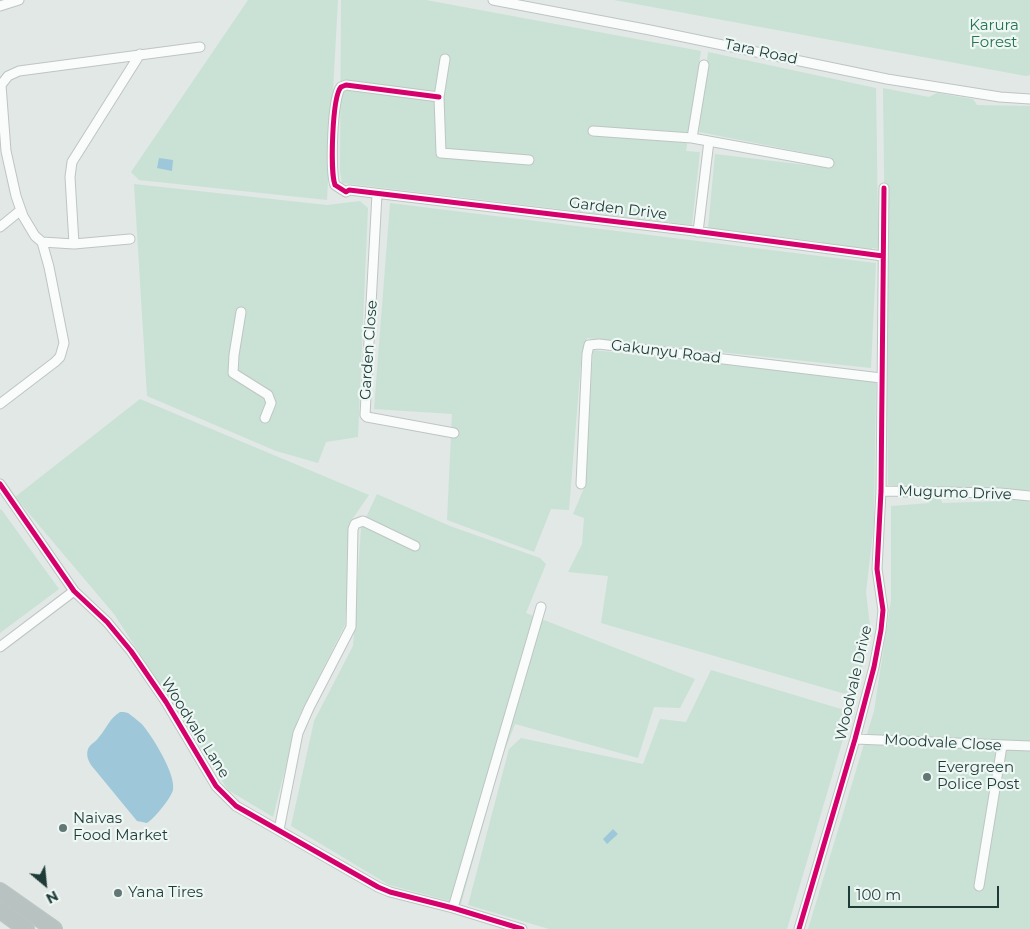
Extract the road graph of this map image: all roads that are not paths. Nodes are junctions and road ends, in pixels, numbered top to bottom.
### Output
1 (19, 0) edge
2 (493, 0) edge
3 (0, 6) edge
4 (200, 47) dead end
5 (140, 54) junction
6 (445, 59) dead end
7 (704, 65) dead end
8 (439, 97) junction
9 (1030, 98) edge
10 (0, 99) edge
11 (593, 131) dead end
12 (692, 138) junction
13 (709, 141) junction
14 (529, 160) dead end
15 (829, 163) dead end
16 (884, 188) dead end
17 (377, 194) junction
18 (21, 210) junction
19 (0, 227) edge
20 (698, 232) junction
21 (130, 239) dead end
22 (42, 242) junction
23 (74, 244) junction
24 (883, 256) junction
25 (241, 312) dead end
26 (881, 378) junction
27 (0, 404) edge
28 (265, 418) dead end
29 (454, 433) dead end
30 (0, 484) edge
31 (581, 484) dead end
32 (880, 491) junction
33 (1030, 496) edge
34 (415, 546) dead end
35 (74, 591) junction
36 (541, 607) dead end
37 (0, 647) edge
38 (855, 739) junction
39 (1002, 746) junction
40 (1030, 746) edge
41 (279, 830) junction
42 (979, 886) dead end
43 (0, 891) edge
44 (453, 908) junction
45 (0, 910) edge
46 (26, 929) edge
47 (54, 929) edge
48 (522, 929) edge
49 (798, 929) edge

1 - 3 street
2 - 9 street, Tara Road
4 - 5 street
5 - 10 street
5 - 23 street
6 - 8 street
7 - 12 street
8 - 14 street
8 - 17 street, Garden Drive
10 - 18 street
11 - 12 street
12 - 13 street
13 - 15 street
13 - 20 street
16 - 24 street, Woodvale Drive
17 - 20 street, Garden Drive
17 - 29 street, Garden Close
18 - 19 street
18 - 22 street
20 - 24 street, Garden Drive
21 - 23 street
22 - 23 street
22 - 27 street
24 - 26 street, Woodvale Drive
25 - 28 street
26 - 31 street, Gakunyu Road
26 - 32 street, Woodvale Drive
30 - 35 street, Woodvale Lane
32 - 33 street, Mugumo Drive
32 - 38 street, Woodvale Drive
34 - 41 street
35 - 37 street
35 - 41 street, Woodvale Lane
36 - 44 street
38 - 39 street, Moodvale Close
38 - 49 street, Woodvale Drive
39 - 40 street, Moodvale Close
39 - 42 street
41 - 44 street, Woodvale Lane
43 - 47 highway
44 - 48 street, Woodvale Lane
45 - 46 highway

